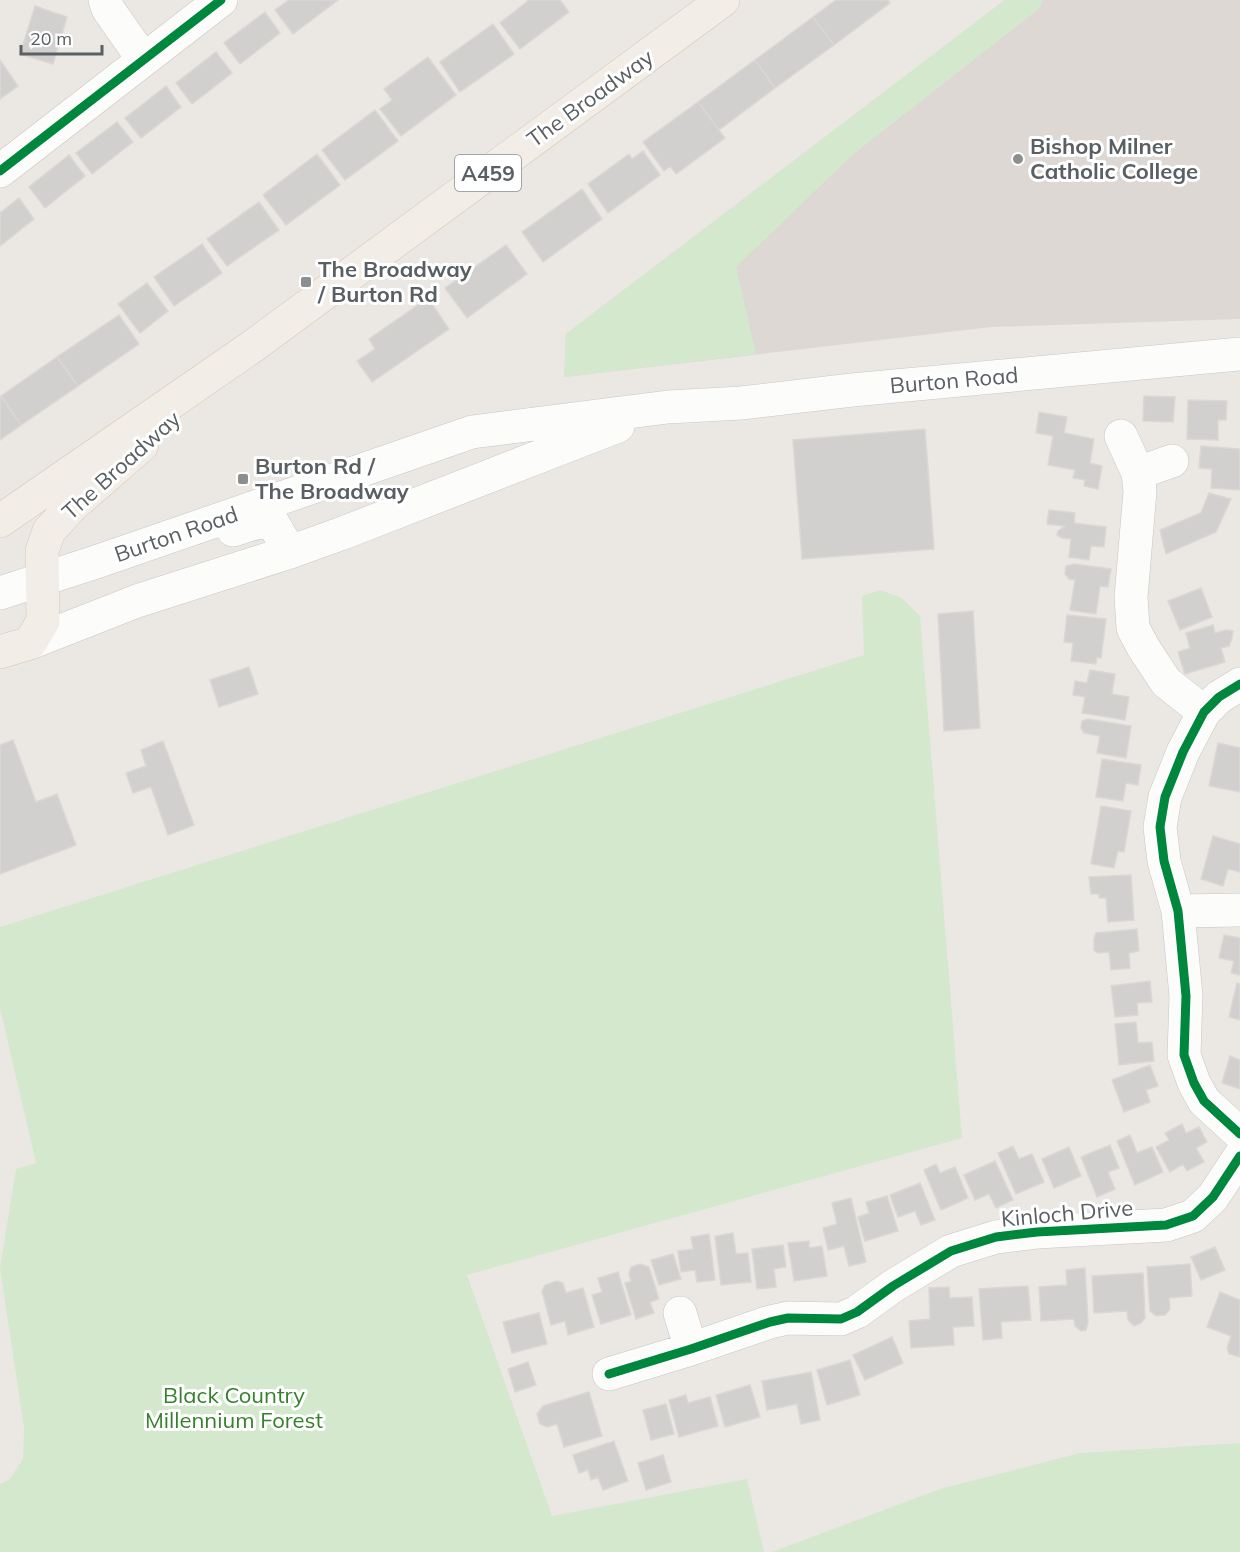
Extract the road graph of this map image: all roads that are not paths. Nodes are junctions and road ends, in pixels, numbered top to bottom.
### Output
1 (105, 0) edge
2 (220, 0) edge
3 (723, 0) edge
4 (143, 59) junction
5 (0, 171) edge
6 (254, 346) junction
7 (1240, 354) edge
8 (668, 407) junction
9 (1121, 436) dead end
10 (1172, 461) dead end
11 (1138, 473) junction
12 (0, 520) edge
13 (120, 552) junction
14 (290, 552) junction
15 (43, 580) junction
16 (0, 593) edge
17 (15, 647) edge
18 (1240, 684) edge
19 (1204, 712) junction
20 (1240, 910) edge
21 (1178, 911) junction
22 (1240, 1134) edge
23 (1240, 1156) edge
24 (680, 1313) dead end
25 (692, 1349) junction
26 (609, 1374) dead end

1 - 4 main road
2 - 4 main road
3 - 6 main road, The Broadway / A459
4 - 5 main road
6 - 12 main road, The Broadway / A459
6 - 15 main road, The Broadway / A459
7 - 8 main road, Burton Road
8 - 13 main road, Burton Road
8 - 14 main road, Burton Road
9 - 11 main road
10 - 11 main road
11 - 19 main road
13 - 14 main road
13 - 15 main road, Burton Road
14 - 17 main road, Burton Road
15 - 16 main road, Burton Road
15 - 17 main road, The Broadway / A459
18 - 19 main road
19 - 21 main road
20 - 21 main road
21 - 22 main road
23 - 25 main road, Kinloch Drive
24 - 25 main road
25 - 26 main road, Kinloch Drive

